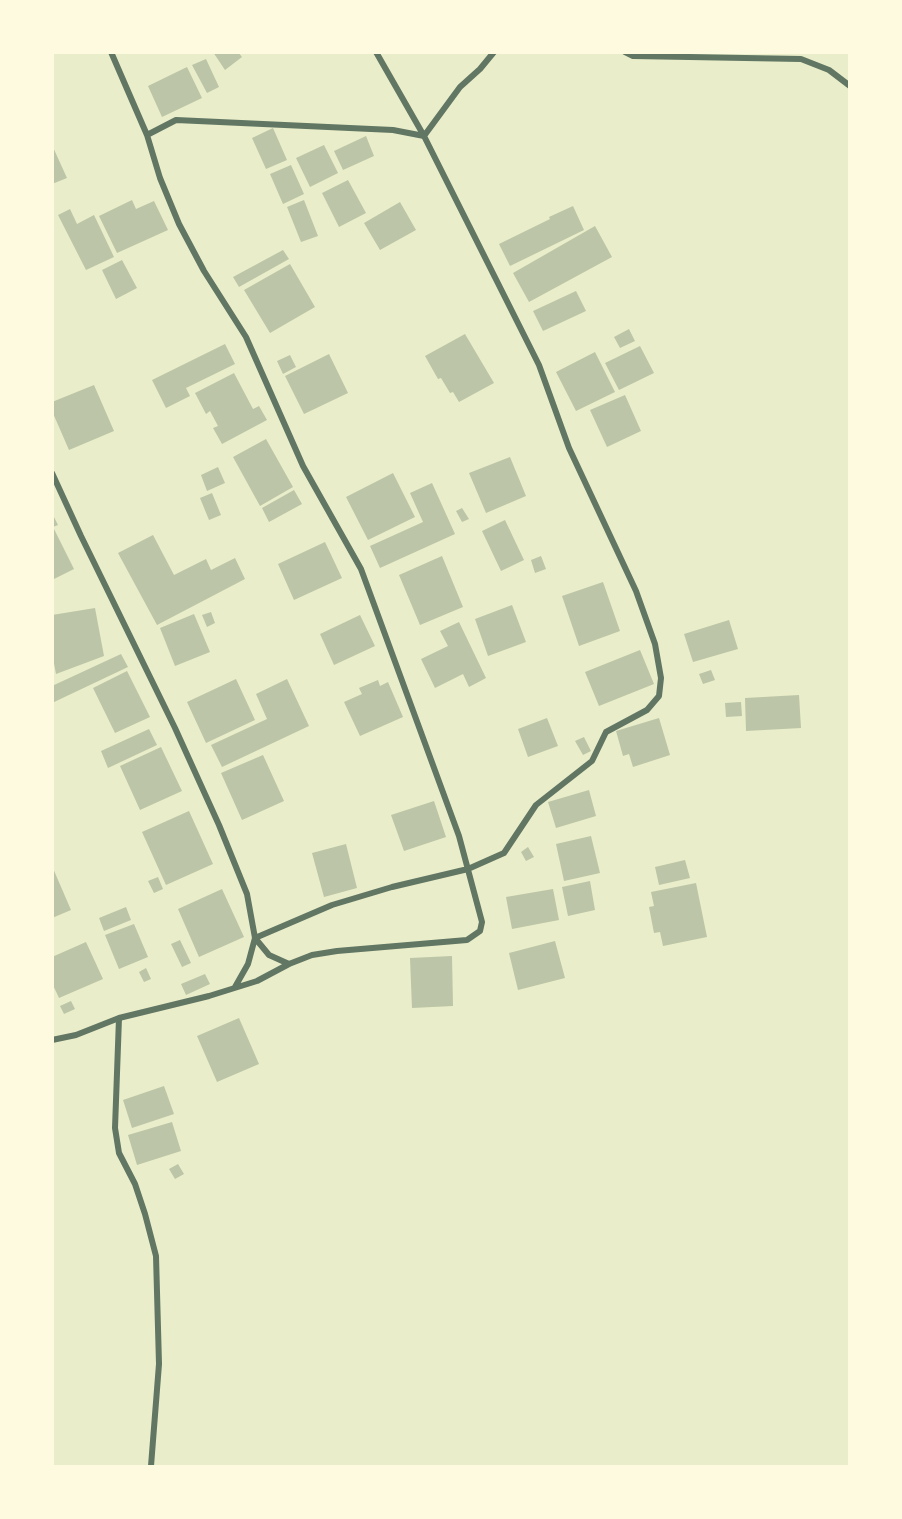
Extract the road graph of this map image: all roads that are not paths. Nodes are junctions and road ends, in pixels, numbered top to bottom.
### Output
1 (111, 52) edge
2 (376, 52) edge
3 (494, 52) edge
4 (626, 52) edge
5 (849, 87) edge
6 (147, 135) junction
7 (424, 136) junction
8 (52, 473) edge
9 (468, 868) junction
10 (255, 938) junction
11 (289, 964) junction
12 (236, 987) junction
13 (119, 1018) junction
14 (52, 1040) edge
15 (151, 1467) edge

1 - 6 street
2 - 7 street
3 - 7 street
4 - 5 street
6 - 7 street
6 - 9 street
7 - 9 street
8 - 10 street
9 - 10 street
9 - 11 street
10 - 11 street
10 - 12 street
11 - 12 street
12 - 13 street
13 - 14 street
13 - 15 street

